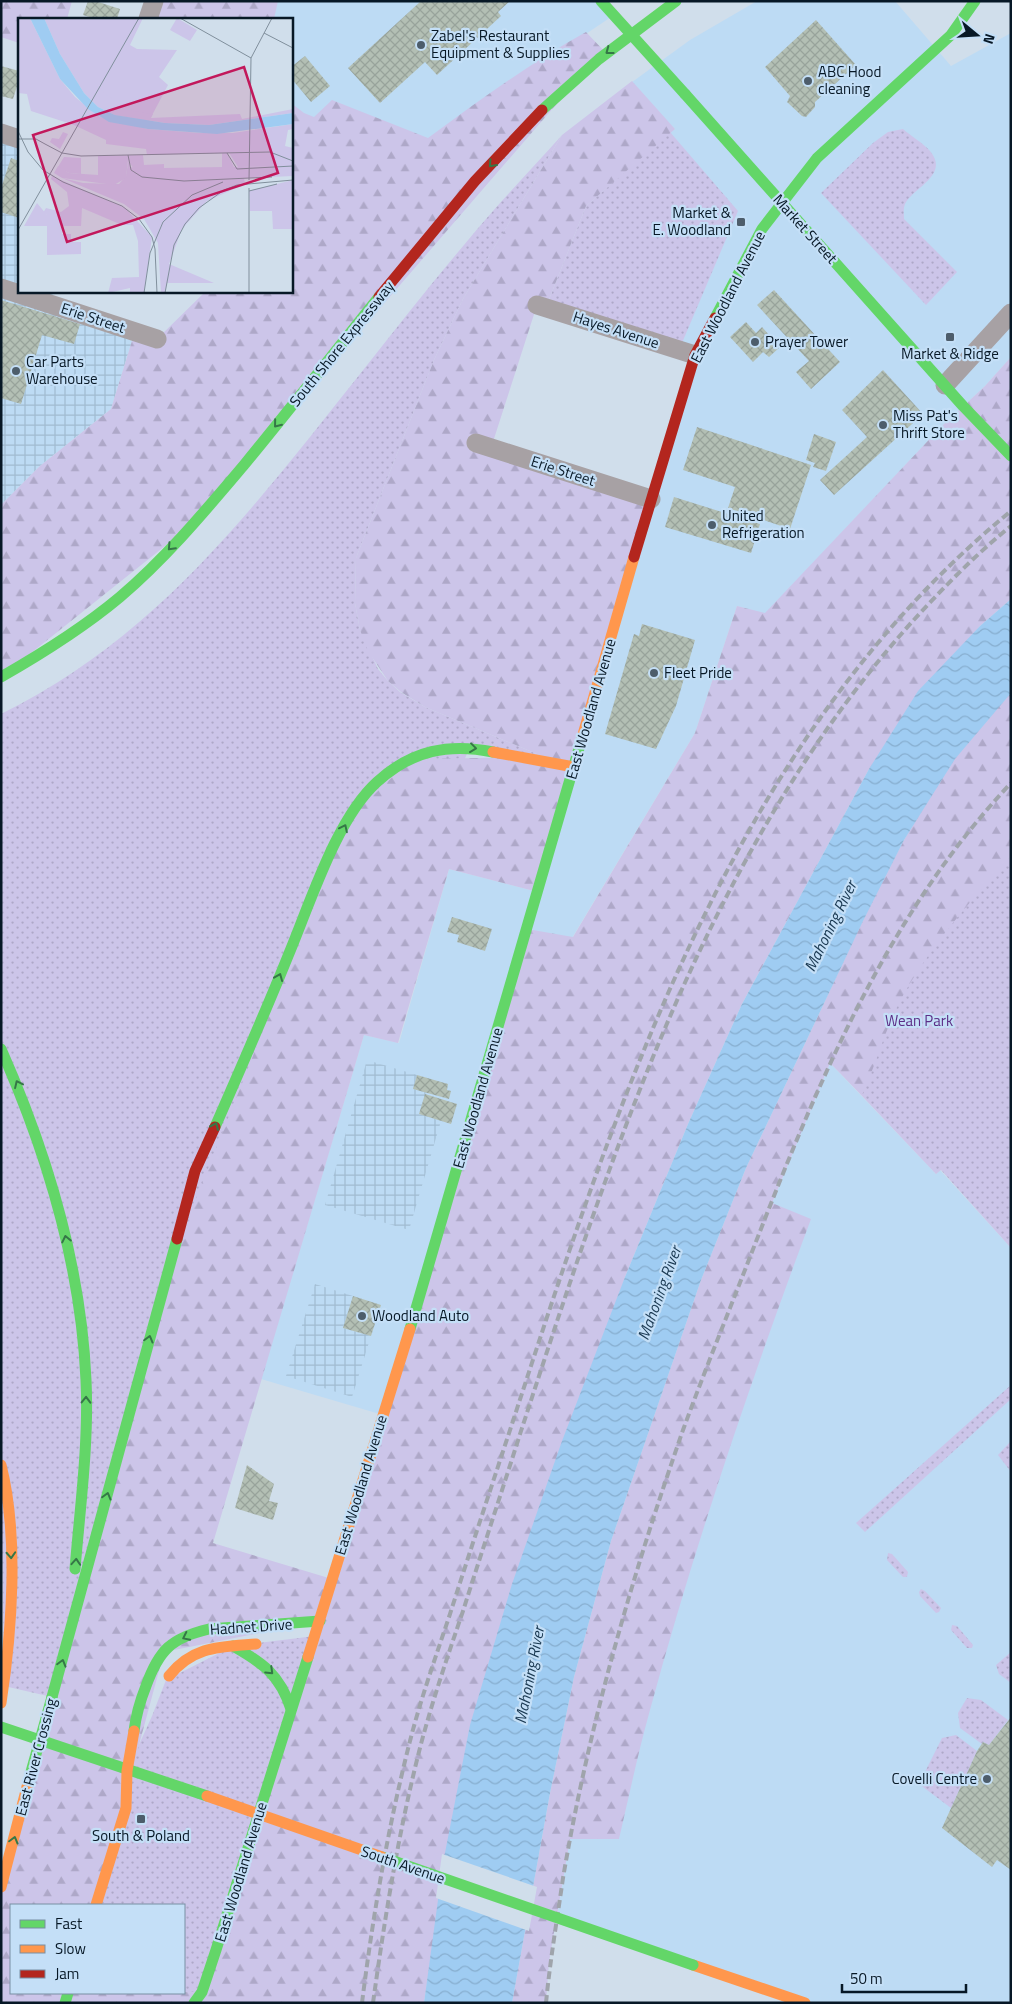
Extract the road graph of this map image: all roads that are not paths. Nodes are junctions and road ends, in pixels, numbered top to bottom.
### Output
1 (154, 1) edge
2 (602, 1) edge
3 (676, 1) edge
4 (975, 1) edge
5 (148, 18) edge
6 (1, 134) edge
7 (18, 139) edge
8 (781, 202) junction
9 (1, 288) edge
10 (18, 291) edge
11 (23, 292) edge
12 (51, 297) edge
13 (537, 305) dead end
14 (1011, 313) edge
15 (157, 339) dead end
16 (696, 355) junction
17 (945, 386) junction
18 (476, 444) dead end
19 (1011, 456) edge
20 (651, 500) junction
21 (1, 676) edge
22 (574, 767) junction
23 (1, 1048) edge
24 (1, 1465) edge
25 (320, 1621) junction
26 (72, 1628) junction
27 (315, 1636) junction
28 (299, 1638) dead end
29 (271, 1642) dead end
30 (233, 1646) junction
31 (163, 1689) dead end
32 (1, 1703) edge
33 (292, 1710) junction
34 (1, 1727) edge
35 (145, 1732) dead end
36 (127, 1771) junction
37 (1, 1887) edge
38 (96, 1904) edge
39 (194, 2003) edge
40 (806, 2003) edge

1 - 5 street
2 - 8 main road, Market Street, bridge
3 -> 21 main road, South Shore Expressway
4 - 8 main road, East Woodland Avenue
6 - 7 street
8 - 16 main road, East Woodland Avenue
8 - 17 main road, Market Street
9 - 10 street, Erie Street
11 - 12 street, Erie Street
12 - 15 street, Erie Street
13 - 16 street, Hayes Avenue
14 - 17 street
16 - 20 main road, East Woodland Avenue
17 - 19 main road, Market Street
18 - 20 street, Erie Street
20 - 22 main road, East Woodland Avenue
22 - 25 main road, East Woodland Avenue
26 -> 22 main road
26 -> 23 main road
24 -> 32 main road
25 - 27 main road, East Woodland Avenue
25 -> 36 main road, Hadnet Drive
37 -> 26 main road, East River Crossing, bridge
27 - 28 main road, Hadnet Drive
27 - 33 main road, East Woodland Avenue
29 - 30 main road, Hadnet Drive
30 - 31 main road, Hadnet Drive
30 -> 33 main road
33 - 39 main road, East Woodland Avenue
34 - 36 main road, South Avenue
35 - 36 main road, Hadnet Drive
36 - 38 main road, Hadnet Drive
36 - 40 main road, South Avenue, bridge

